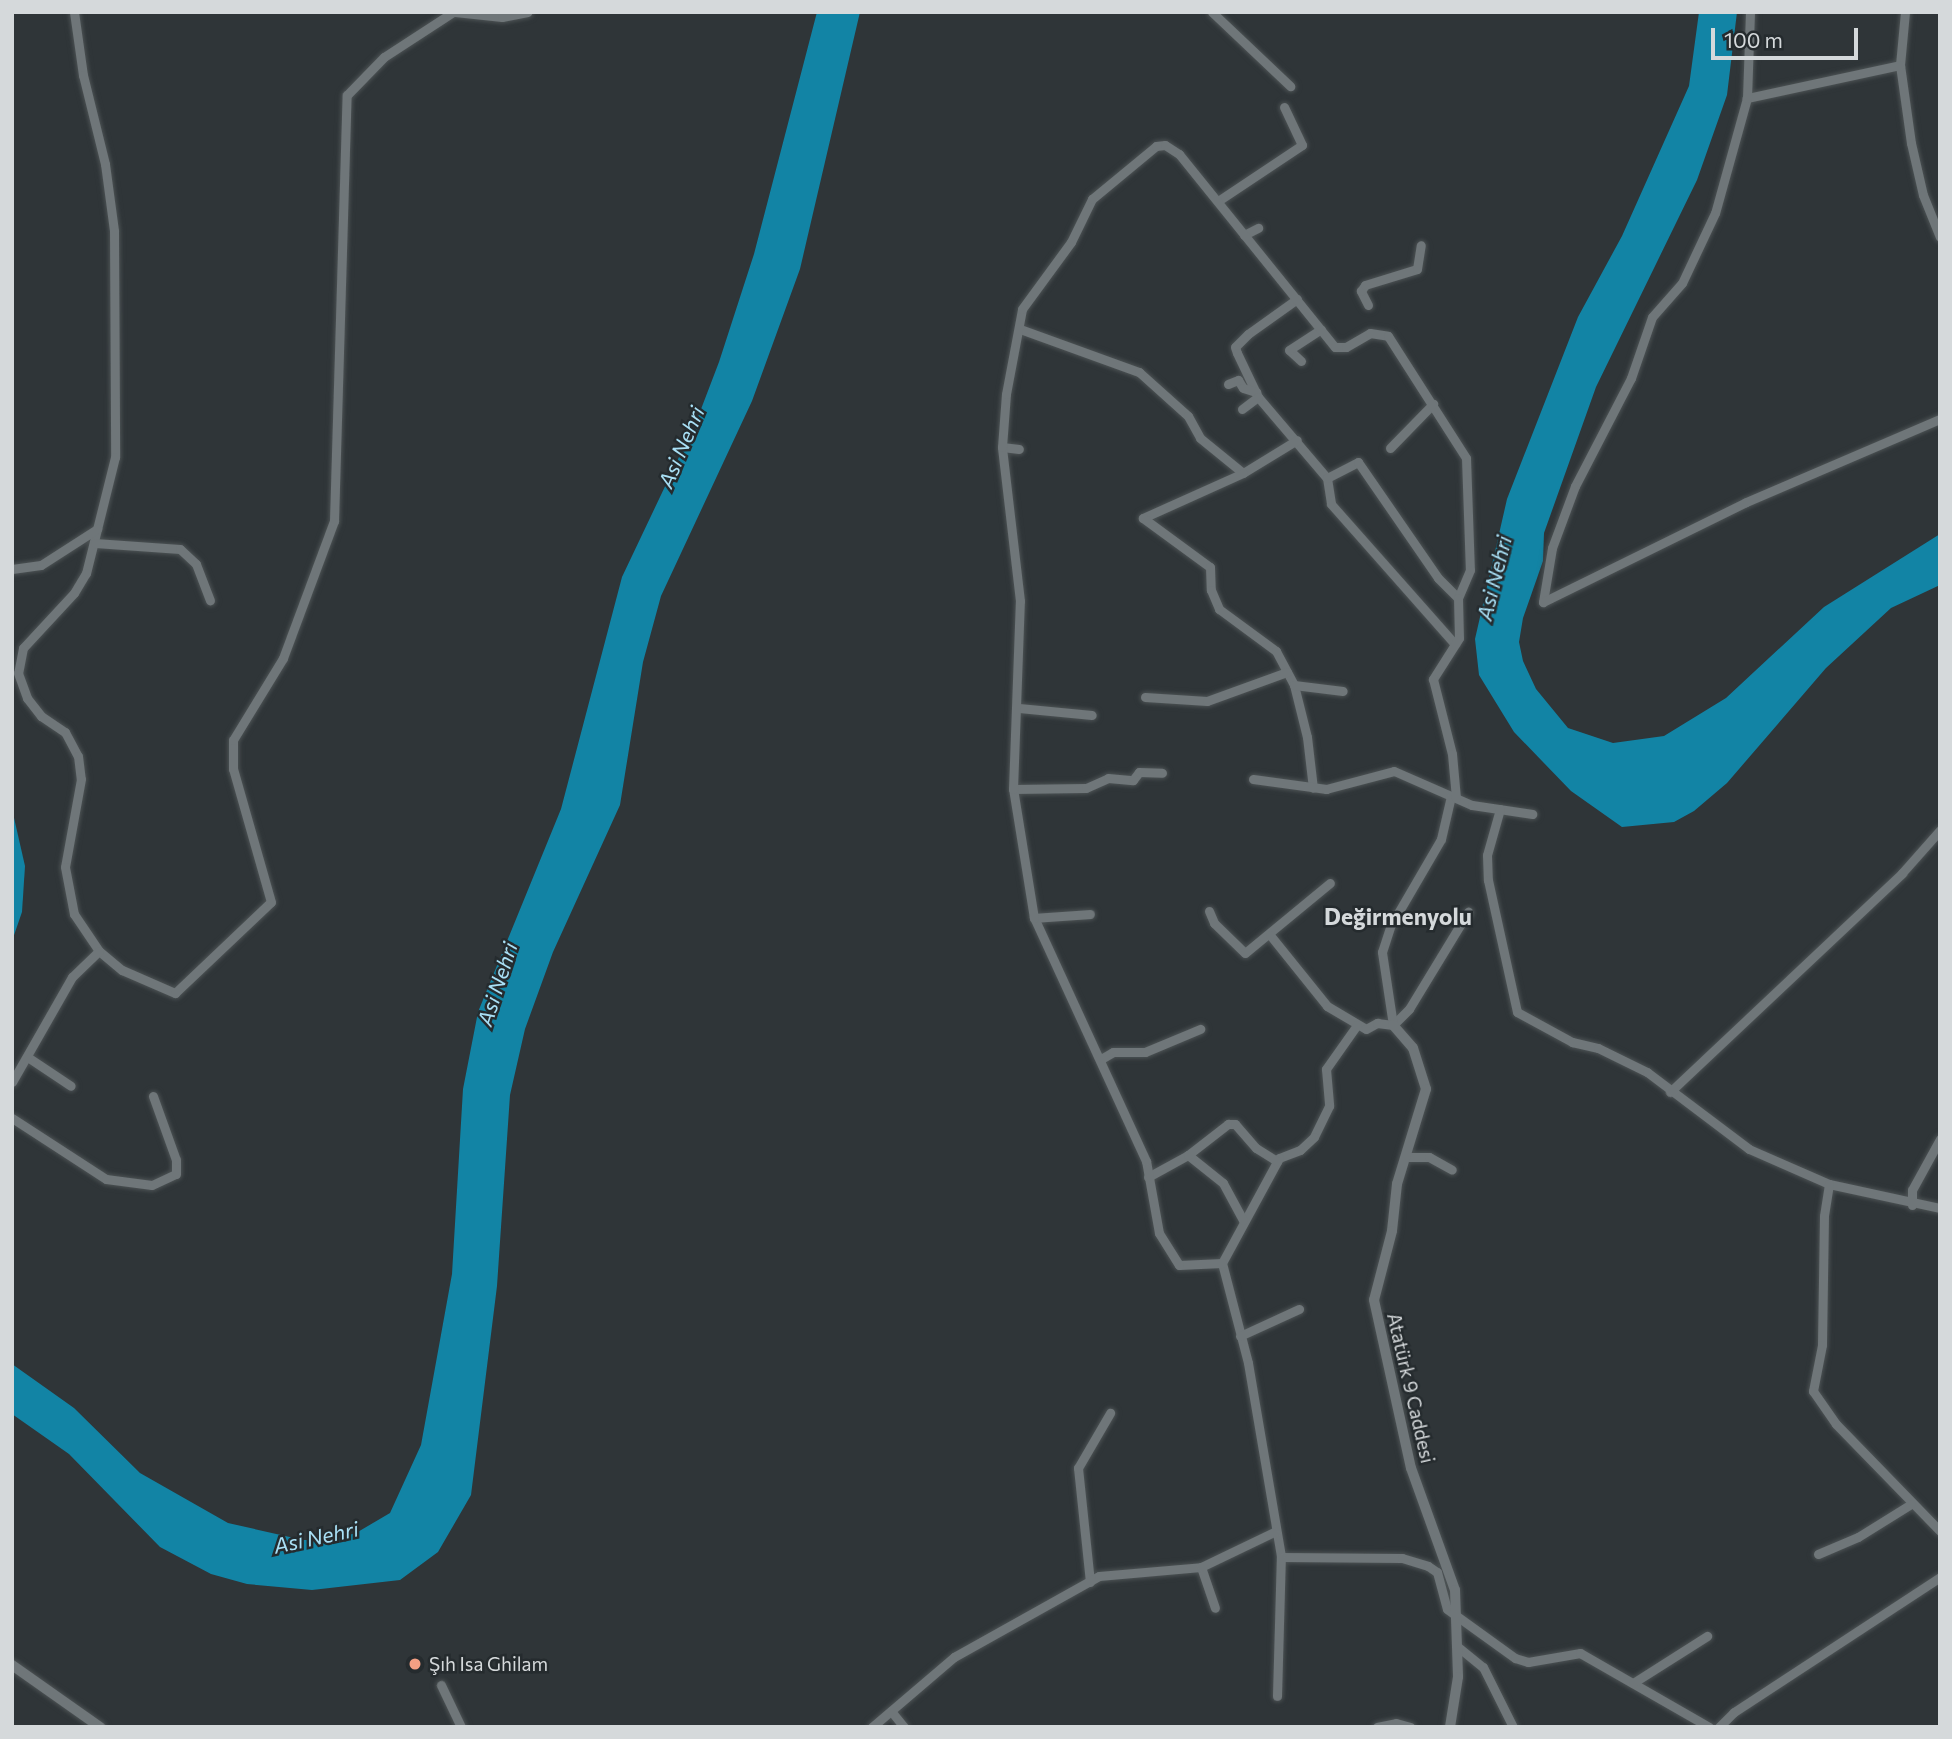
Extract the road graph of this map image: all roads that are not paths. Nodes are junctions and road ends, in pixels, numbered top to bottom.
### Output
1 (74, 12) edge
2 (454, 12) edge
3 (528, 12) edge
4 (1212, 12) edge
5 (1750, 12) edge
6 (1906, 12) edge
7 (1900, 65) junction
8 (1290, 86) dead end
9 (1747, 97) junction
10 (1284, 107) dead end
11 (1218, 201) junction
12 (1258, 228) dead end
13 (1244, 234) junction
14 (1940, 237) edge
15 (1421, 245) dead end
16 (1297, 299) junction
17 (1368, 305) dead end
18 (1020, 329) junction
19 (1321, 329) junction
20 (1301, 361) dead end
21 (1228, 384) dead end
22 (1257, 394) junction
23 (1433, 404) junction
24 (1242, 409) dead end
25 (1940, 419) edge
26 (1297, 440) junction
27 (1002, 447) junction
28 (1390, 448) dead end
29 (1019, 449) dead end
30 (1243, 473) junction
31 (1327, 478) junction
32 (97, 528) junction
33 (94, 542) junction
34 (12, 569) edge
35 (1458, 598) junction
36 (210, 600) dead end
37 (12, 640) edge
38 (1455, 644) junction
39 (23, 648) junction
40 (1287, 672) junction
41 (1294, 685) junction
42 (1343, 691) dead end
43 (1144, 697) dead end
44 (1019, 708) junction
45 (1092, 715) dead end
46 (1162, 773) dead end
47 (1252, 779) dead end
48 (1313, 788) junction
49 (1013, 789) junction
50 (1454, 797) junction
51 (1500, 809) junction
52 (1532, 814) dead end
53 (1940, 830) edge
54 (1330, 883) dead end
55 (1209, 911) dead end
56 (1468, 912) dead end
57 (1090, 914) dead end
58 (1034, 918) junction
59 (1270, 935) junction
60 (99, 951) junction
61 (1357, 1025) junction
62 (1393, 1025) junction
63 (1200, 1029) dead end
64 (29, 1058) junction
65 (1101, 1059) junction
66 (12, 1082) edge
67 (71, 1086) dead end
68 (1670, 1092) junction
69 (153, 1096) dead end
70 (12, 1118) edge
71 (1940, 1139) edge
72 (1188, 1155) junction
73 (1405, 1157) junction
74 (1276, 1161) junction
75 (1452, 1170) dead end
76 (1147, 1177) junction
77 (1829, 1184) junction
78 (1912, 1205) junction
79 (1940, 1208) edge
80 (1242, 1220) junction
81 (1222, 1263) junction
82 (1299, 1309) dead end
83 (1240, 1336) junction
84 (1110, 1413) dead end
85 (1911, 1504) junction
86 (1940, 1531) edge
87 (1274, 1532) junction
88 (1818, 1554) dead end
89 (1281, 1556) junction
90 (1201, 1567) junction
91 (1940, 1577) edge
92 (1090, 1582) junction
93 (1214, 1608) dead end
94 (1458, 1617) junction
95 (1707, 1636) dead end
96 (1458, 1647) junction
97 (12, 1665) edge
98 (1633, 1683) junction
99 (441, 1685) dead end
100 (1277, 1696) dead end
101 (891, 1711) junction
102 (100, 1727) edge
103 (461, 1727) edge
104 (872, 1727) edge
105 (904, 1727) edge
106 (1377, 1727) edge
107 (1410, 1727) edge
108 (1450, 1727) edge
109 (1513, 1727) edge
110 (1709, 1727) edge
111 (1719, 1727) edge

1 - 32 street
2 - 3 street
2 - 60 street
4 - 8 street
5 - 9 street
6 - 7 street
7 - 9 street
7 - 14 street
9 - 25 street
10 - 11 street
11 - 13 street
11 - 18 street
12 - 13 street
13 - 16 street
15 - 17 street
16 - 19 street
16 - 22 street
18 - 27 street
18 - 30 street
19 - 20 street
19 - 23 street
21 - 22 street
22 - 24 street
22 - 26 street
23 - 28 street
23 - 35 street
26 - 30 street
26 - 31 street
27 - 29 street
27 - 44 street
30 - 40 street
31 - 35 street
31 - 38 street
32 - 33 street
32 - 34 street
33 - 36 street
33 - 39 street
35 - 38 street
37 - 39 street
38 - 50 street
39 - 60 street
40 - 41 street
40 - 43 street
41 - 42 street
41 - 48 street
44 - 45 street
44 - 49 street
46 - 49 street
47 - 48 street
48 - 50 street
49 - 58 street
50 - 51 street
50 - 62 street
51 - 52 street
51 - 68 street
53 - 68 street
54 - 59 street
55 - 59 street
56 - 62 street
57 - 58 street
58 - 65 street
59 - 61 street
60 - 64 street
61 - 62 street
61 - 74 street
62 - 73 street, Atatürk 9 Caddesi
63 - 65 street
64 - 66 street
64 - 67 street
65 - 76 street
68 - 77 street
69 - 70 street
71 - 78 street
72 - 74 street
72 - 76 street
72 - 80 street
73 - 75 street
73 - 94 street, Atatürk 9 Caddesi
74 - 80 street
76 - 81 street
77 - 78 street
77 - 85 street
78 - 79 street
80 - 81 street
81 - 83 street
82 - 83 street
83 - 87 street
84 - 92 street
85 - 86 street
85 - 88 street
87 - 89 street
87 - 90 street
89 - 94 street
89 - 100 street
90 - 92 street
90 - 93 street
91 - 111 street
92 - 101 street
94 - 96 street, Atatürk 9 Caddesi
94 - 98 street
95 - 98 street
96 - 108 street, Atatürk 9 Caddesi
96 - 109 street
97 - 102 street
98 - 110 street
99 - 103 street
101 - 104 street
101 - 105 street
106 - 107 street

